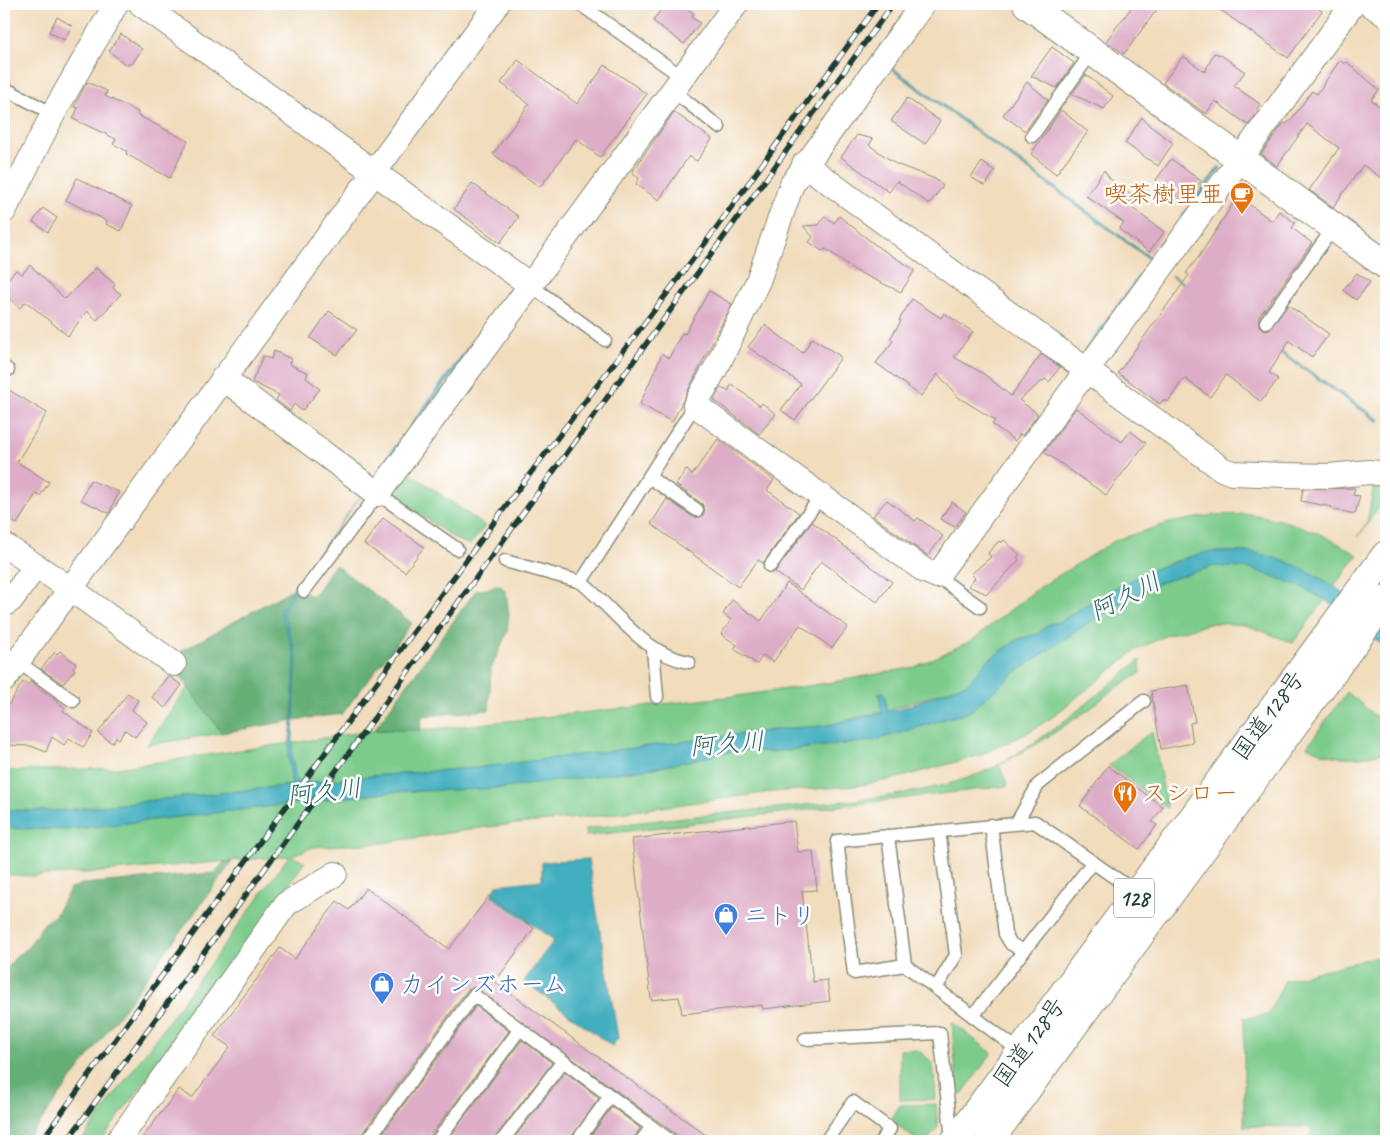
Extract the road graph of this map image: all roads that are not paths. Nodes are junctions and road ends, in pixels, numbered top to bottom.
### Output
1 (116, 4) edge
2 (141, 4) edge
3 (496, 4) edge
4 (580, 4) edge
5 (736, 4) edge
6 (923, 4) edge
7 (1026, 4) edge
8 (1353, 4) edge
9 (1370, 4) edge
10 (1386, 15) edge
11 (1092, 52) junction
12 (677, 84) junction
13 (4, 88) edge
14 (53, 114) junction
15 (719, 127) dead end
16 (1032, 136) dead end
17 (1240, 159) junction
18 (804, 164) junction
19 (373, 172) junction
20 (6, 202) edge
21 (1334, 227) junction
22 (1386, 265) edge
23 (530, 284) junction
24 (1266, 322) dead end
25 (606, 340) dead end
26 (1086, 370) junction
27 (223, 378) junction
28 (695, 405) junction
29 (1386, 474) edge
30 (649, 477) junction
31 (378, 494) junction
32 (821, 496) junction
33 (697, 510) dead end
34 (4, 545) edge
35 (457, 549) dead end
36 (504, 561) dead end
37 (1382, 561) edge
38 (36, 566) junction
39 (770, 566) dead end
40 (937, 576) junction
41 (581, 582) junction
42 (71, 589) junction
43 (304, 591) dead end
44 (1386, 599) edge
45 (4, 605) edge
46 (980, 607) dead end
47 (654, 649) junction
48 (689, 662) dead end
49 (174, 664) dead end
50 (11, 671) edge
51 (657, 697) dead end
52 (73, 701) dead end
53 (1144, 701) dead end
54 (1017, 822) junction
55 (991, 825) junction
56 (938, 831) junction
57 (888, 836) junction
58 (1093, 862) junction
59 (335, 874) dead end
60 (1137, 893) junction
61 (1024, 951) junction
62 (905, 965) junction
63 (936, 988) junction
64 (973, 1016) junction
65 (520, 1029) junction
66 (805, 1039) dead end
67 (1022, 1052) junction
68 (563, 1061) junction
69 (610, 1096) junction
70 (652, 1127) junction
71 (118, 1141) edge
72 (367, 1141) edge
73 (437, 1141) edge
74 (502, 1141) edge
75 (577, 1141) edge
76 (641, 1141) edge
77 (671, 1141) edge
78 (826, 1141) edge
79 (881, 1141) edge
80 (954, 1141) edge
81 (989, 1141) edge

1 - 14 street
2 - 19 street
3 - 19 street
4 - 12 lane
5 - 12 street
6 - 18 street
7 - 11 main road
8 - 17 street
9 - 10 street
11 - 16 lane
11 - 17 main road
12 - 15 lane
12 - 23 street
13 - 14 lane
14 - 20 street
17 - 21 main road
17 - 26 street
18 - 26 street
18 - 28 street
19 - 23 street
19 - 27 street
21 - 22 main road
21 - 24 lane
23 - 25 lane
23 - 31 street
26 - 29 street
26 - 40 street
27 - 31 street
27 - 42 street
28 - 30 lane
28 - 32 street
30 - 33 lane
30 - 41 lane
31 - 35 lane
31 - 43 lane
32 - 39 lane
32 - 40 street
34 - 38 street
36 - 41 lane
37 - 60 main road, 国道128号 / 128
38 - 42 street
38 - 45 street
40 - 46 lane
41 - 47 lane
42 - 49 street
42 - 50 street
44 - 81 main road, 国道128号 / 128
47 - 48 lane
47 - 51 lane
50 - 52 lane
53 - 54 lane
54 - 55 lane
54 - 58 lane
55 - 56 lane
55 - 61 lane
56 - 57 lane
56 - 63 lane
57 - 62 lane
57 - 62 lane
58 - 60 lane
58 - 61 lane
59 - 71 street
60 - 67 main road, 国道128号 / 128
61 - 64 lane
62 - 63 lane
63 - 64 lane
64 - 67 lane
65 - 68 lane
65 - 72 lane
65 - 73 lane
66 - 80 lane
67 - 80 main road, 国道128号 / 128
68 - 69 lane
68 - 74 lane
69 - 70 lane
69 - 75 lane
70 - 76 lane
70 - 77 lane
78 - 79 lane

